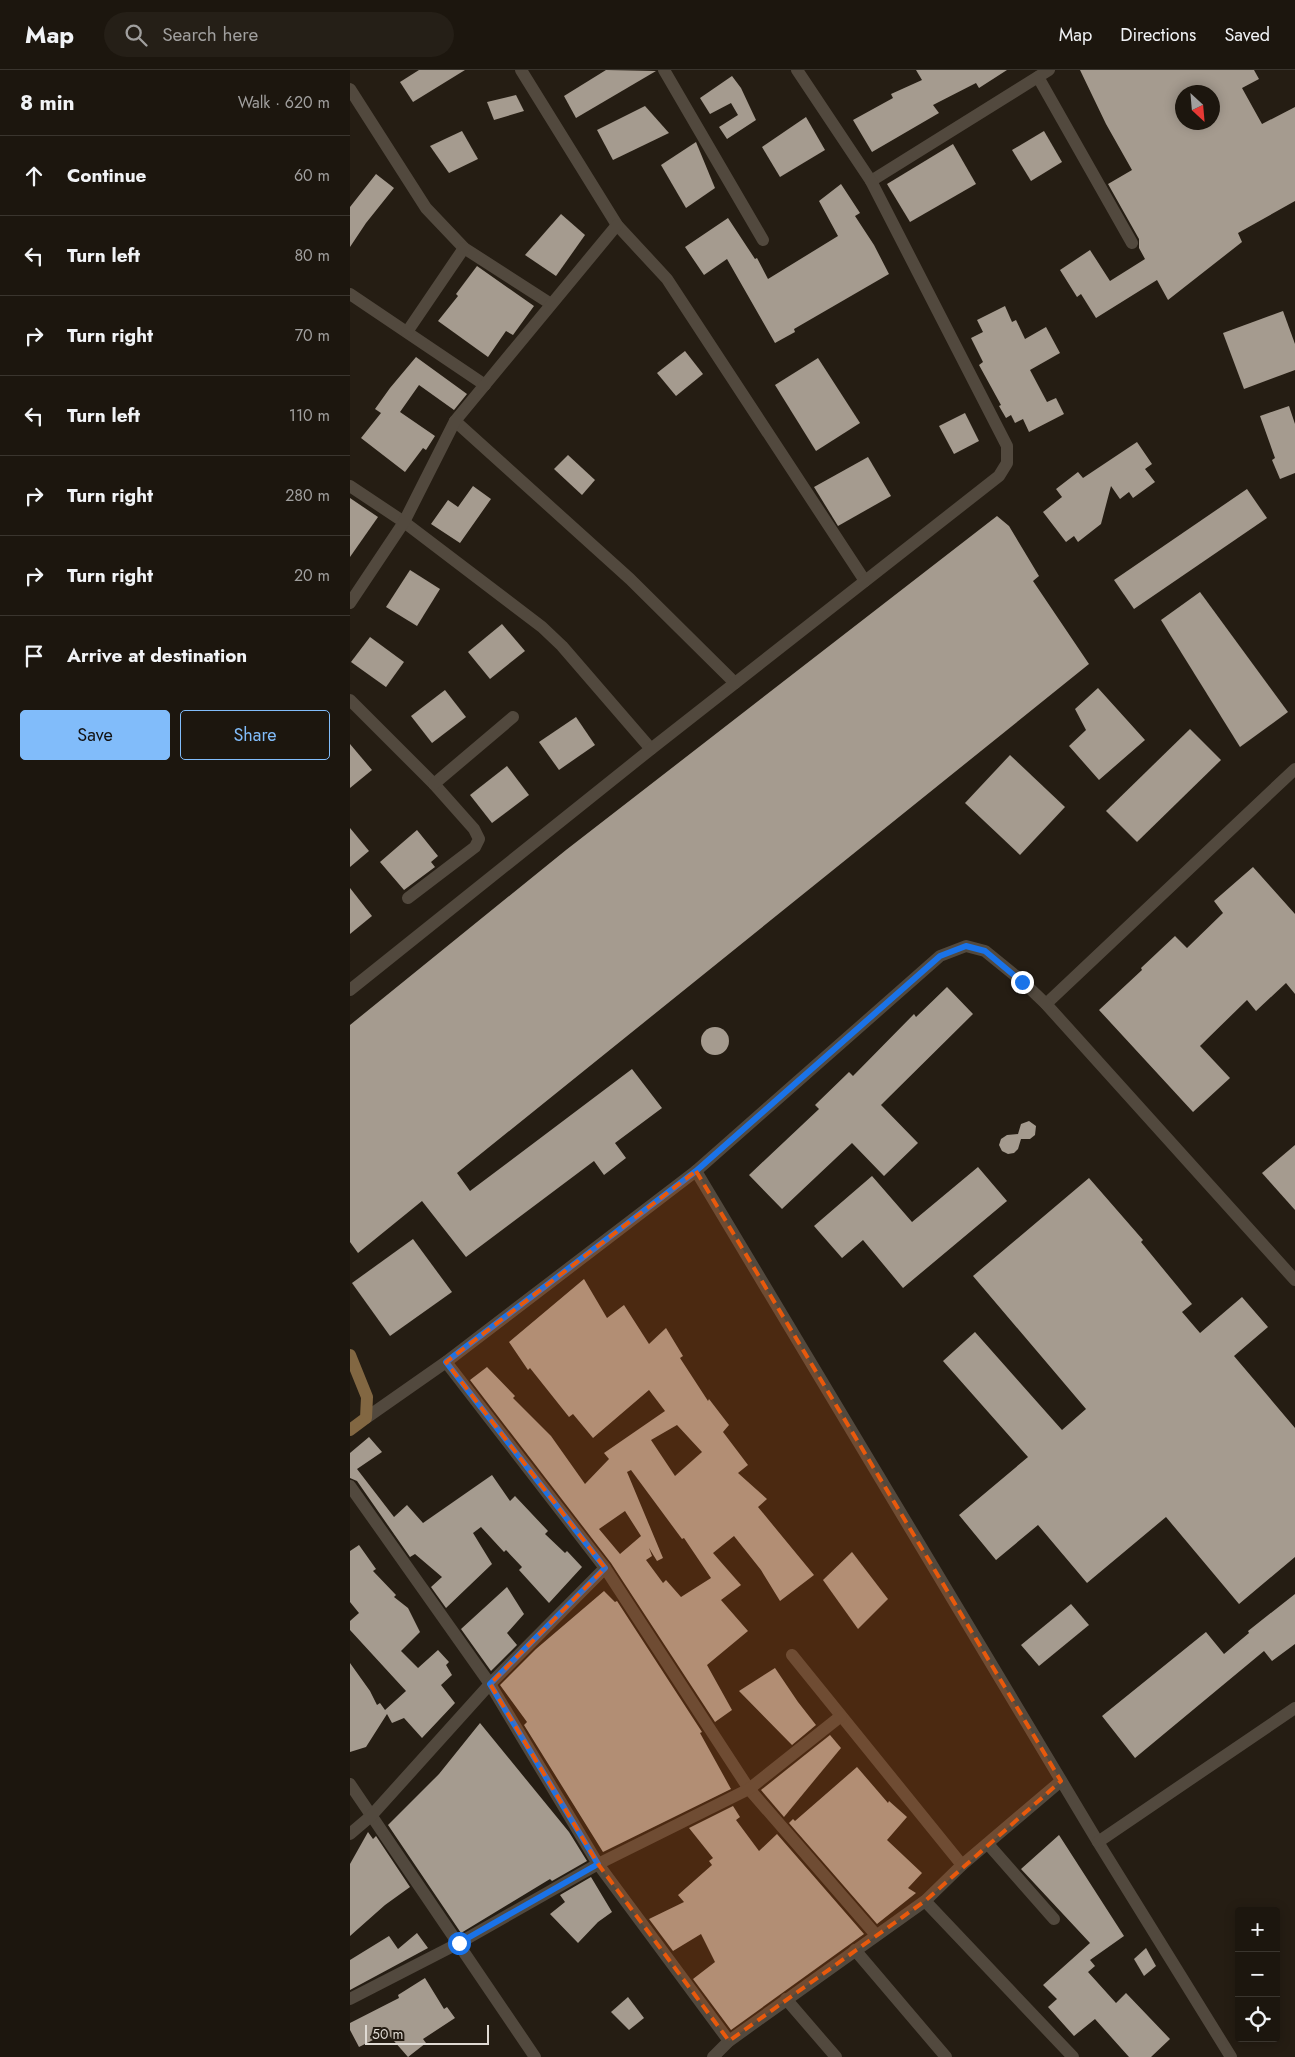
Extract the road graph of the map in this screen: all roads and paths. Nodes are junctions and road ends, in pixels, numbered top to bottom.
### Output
1 (521, 70) edge
2 (664, 70) edge
3 (797, 70) edge
4 (1044, 73) edge
5 (350, 89) edge
6 (870, 181) junction
7 (617, 225) junction
8 (763, 240) dead end
9 (1132, 243) dead end
10 (464, 248) junction
11 (350, 294) edge
12 (552, 304) junction
13 (407, 332) junction
14 (485, 385) junction
15 (455, 421) junction
16 (350, 486) edge
17 (404, 522) junction
18 (865, 581) junction
19 (350, 603) edge
20 (735, 683) junction
21 (350, 700) edge
22 (513, 717) dead end
23 (651, 749) junction
24 (1295, 769) edge
25 (434, 784) junction
26 (408, 898) dead end
27 (350, 990) edge
28 (1046, 1004) junction
29 (696, 1171) junction
30 (1295, 1280) edge
31 (350, 1355) edge
32 (446, 1362) junction
33 (366, 1418) junction
34 (350, 1430) edge
35 (350, 1486) edge
36 (605, 1568) junction
37 (792, 1655) dead end
38 (490, 1684) junction
39 (1295, 1708) edge
40 (841, 1716) junction
41 (1061, 1781) junction
42 (350, 1784) edge
43 (749, 1789) junction
44 (371, 1816) junction
45 (350, 1834) edge
46 (1098, 1842) junction
47 (988, 1844) junction
48 (598, 1864) junction
49 (962, 1865) junction
50 (925, 1900) junction
51 (1054, 1919) dead end
52 (876, 1935) junction
53 (459, 1943) junction
54 (855, 1950) junction
55 (350, 1999) edge
56 (786, 1999) junction
57 (729, 2041) junction
58 (535, 2057) edge
59 (713, 2057) edge
60 (836, 2057) edge
61 (946, 2057) edge
62 (1073, 2057) edge
63 (1231, 2057) edge

1 - 7 street
2 - 8 street
3 - 6 street
4 - 6 street
4 - 9 street
5 - 10 street
6 - 18 street
7 - 12 street
7 - 18 street
10 - 12 street
10 - 13 street
11 - 13 street
12 - 14 street
13 - 14 street
14 - 15 street
15 - 17 street
15 - 20 street
16 - 17 street
17 - 19 street
17 - 23 street
18 - 20 street
20 - 23 street
21 - 25 street
22 - 25 street
23 - 27 street
24 - 28 street
25 - 26 street
28 - 29 street
28 - 30 street
29 - 32 street
29 - 41 street
31 - 33 main road
32 - 33 street
32 - 36 street
33 - 34 main road
35 - 38 street
36 - 38 street
36 - 43 street
37 - 40 street
38 - 44 street
38 - 48 street
39 - 46 street
40 - 43 street
40 - 49 street
41 - 46 street
41 - 47 street
42 - 44 street
43 - 48 street
43 - 52 street
44 - 45 street
44 - 53 street
46 - 63 street
47 - 49 street
47 - 51 street
48 - 53 street
48 - 57 street
49 - 50 street
50 - 52 street
50 - 62 street
52 - 54 street
53 - 55 street
53 - 58 street
54 - 56 street
54 - 61 street
56 - 57 street
56 - 60 street
57 - 59 street

